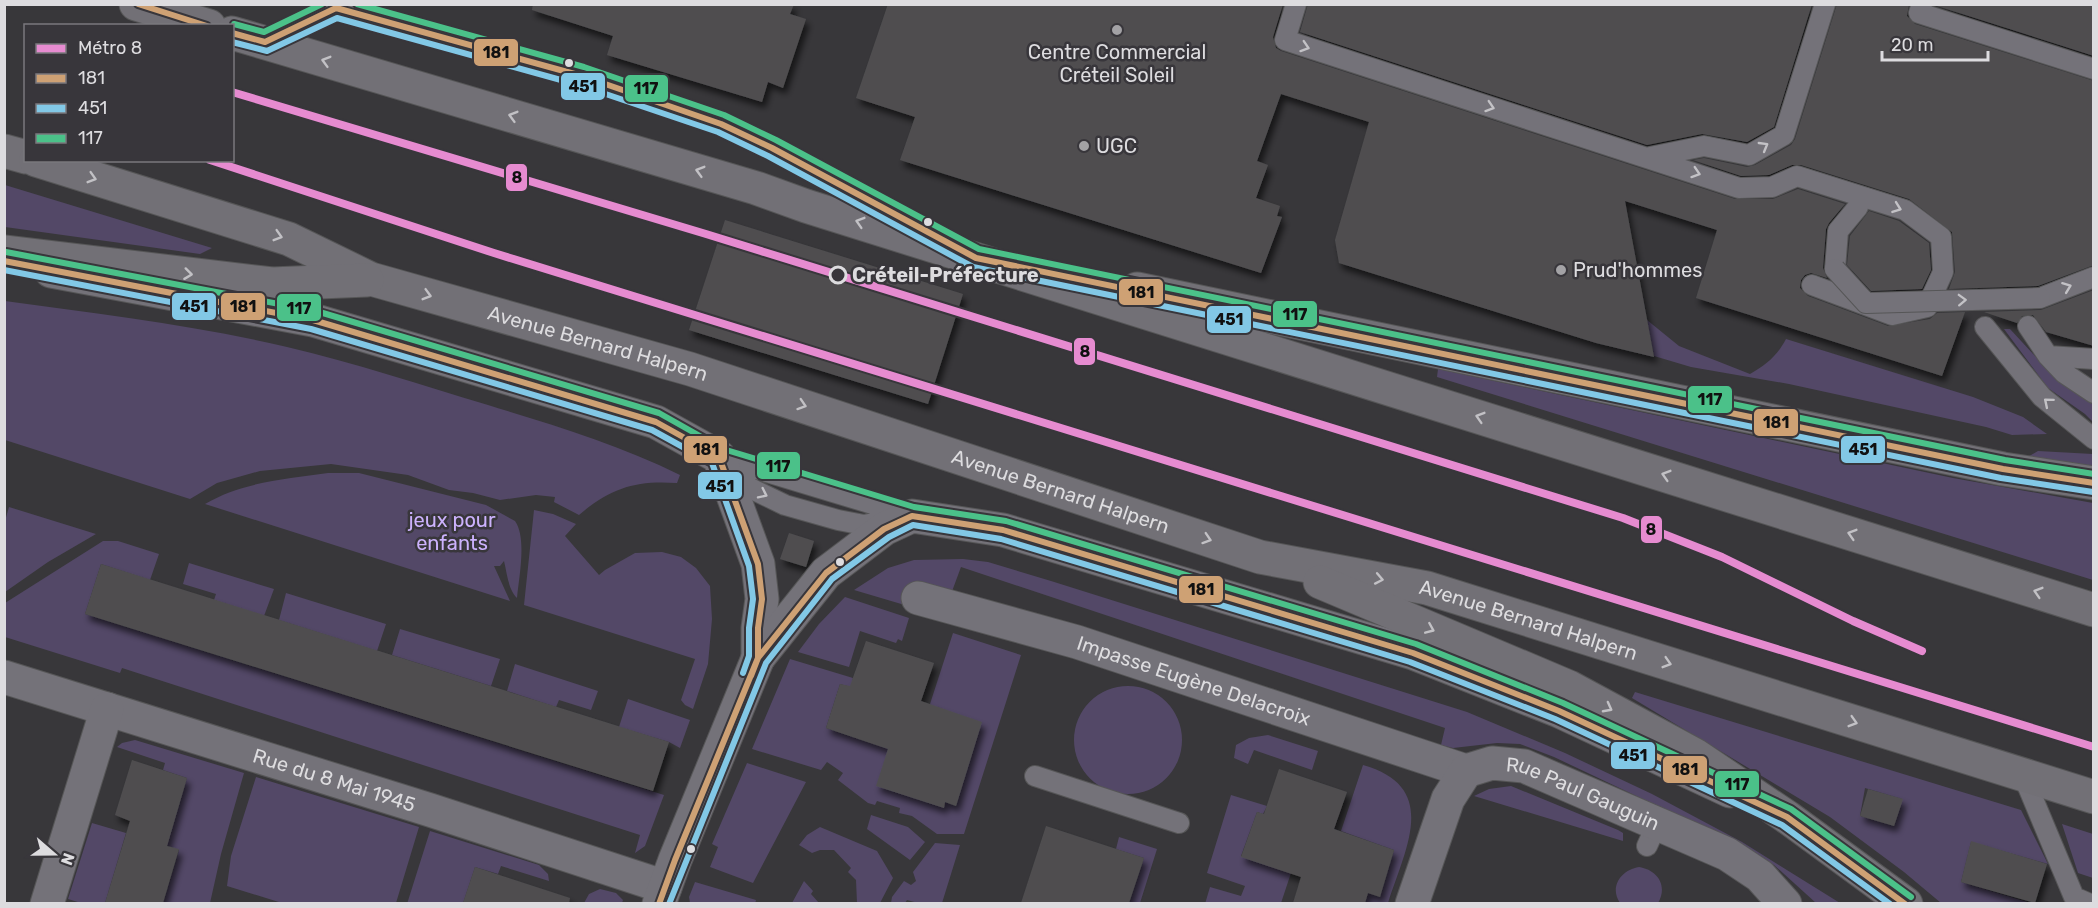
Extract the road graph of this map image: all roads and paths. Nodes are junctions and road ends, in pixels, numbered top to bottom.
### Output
1 (136, 4) edge
2 (1296, 4) edge
3 (1825, 4) edge
4 (1922, 4) edge
5 (202, 24) edge
6 (234, 34) edge
7 (265, 42) junction
8 (2094, 69) edge
9 (4, 151) edge
10 (24, 156) edge
11 (1647, 158) junction
12 (42, 162) edge
13 (1858, 207) dead end
14 (4, 252) edge
15 (976, 258) junction
16 (4, 261) edge
17 (2094, 277) edge
18 (371, 279) junction
19 (1812, 285) dead end
20 (2028, 326) dead end
21 (1985, 327) dead end
22 (2048, 356) junction
23 (2094, 359) edge
24 (2094, 393) edge
25 (2094, 439) edge
26 (719, 457) junction
27 (2094, 483) edge
28 (912, 516) junction
29 (1260, 557) junction
30 (918, 598) dead end
31 (2094, 610) edge
32 (758, 657) junction
33 (4, 677) edge
34 (107, 709) junction
35 (1466, 771) junction
36 (2023, 775) junction
37 (1035, 776) dead end
38 (2094, 796) edge
39 (1787, 817) junction
40 (1179, 823) dead end
41 (662, 895) edge
42 (47, 903) edge
43 (1412, 903) edge
44 (1785, 903) edge
45 (1906, 903) edge
46 (2090, 903) edge

1 - 5 highway
2 -> 11 lane
11 -> 3 lane
4 - 8 lane
6 - 7 highway
15 -> 7 highway
7 - 15 lane
9 - 10 highway
11 -> 19 lane
12 -> 18 highway, Avenue Bernard Halpern
13 -> 17 lane, bridge
14 -> 18 highway
15 - 27 highway
31 -> 15 highway
16 - 26 street
18 -> 29 highway, Avenue Bernard Halpern
20 - 22 lane
25 -> 21 lane
22 - 23 lane
22 - 24 lane
26 -> 28 lane
26 - 32 street
28 - 32 street
28 - 39 street
29 -> 36 highway, Avenue Bernard Halpern
29 -> 39 highway
30 - 35 street, Impasse Eugène Delacroix
32 - 41 street
33 - 34 street, Rue du 8 Mai 1945
34 - 41 street, Rue du 8 Mai 1945
34 - 42 street
35 - 43 street
35 - 44 street, Rue Paul Gauguin
36 - 38 highway, Avenue Bernard Halpern
36 - 46 lane
37 - 40 lane
39 - 45 highway

